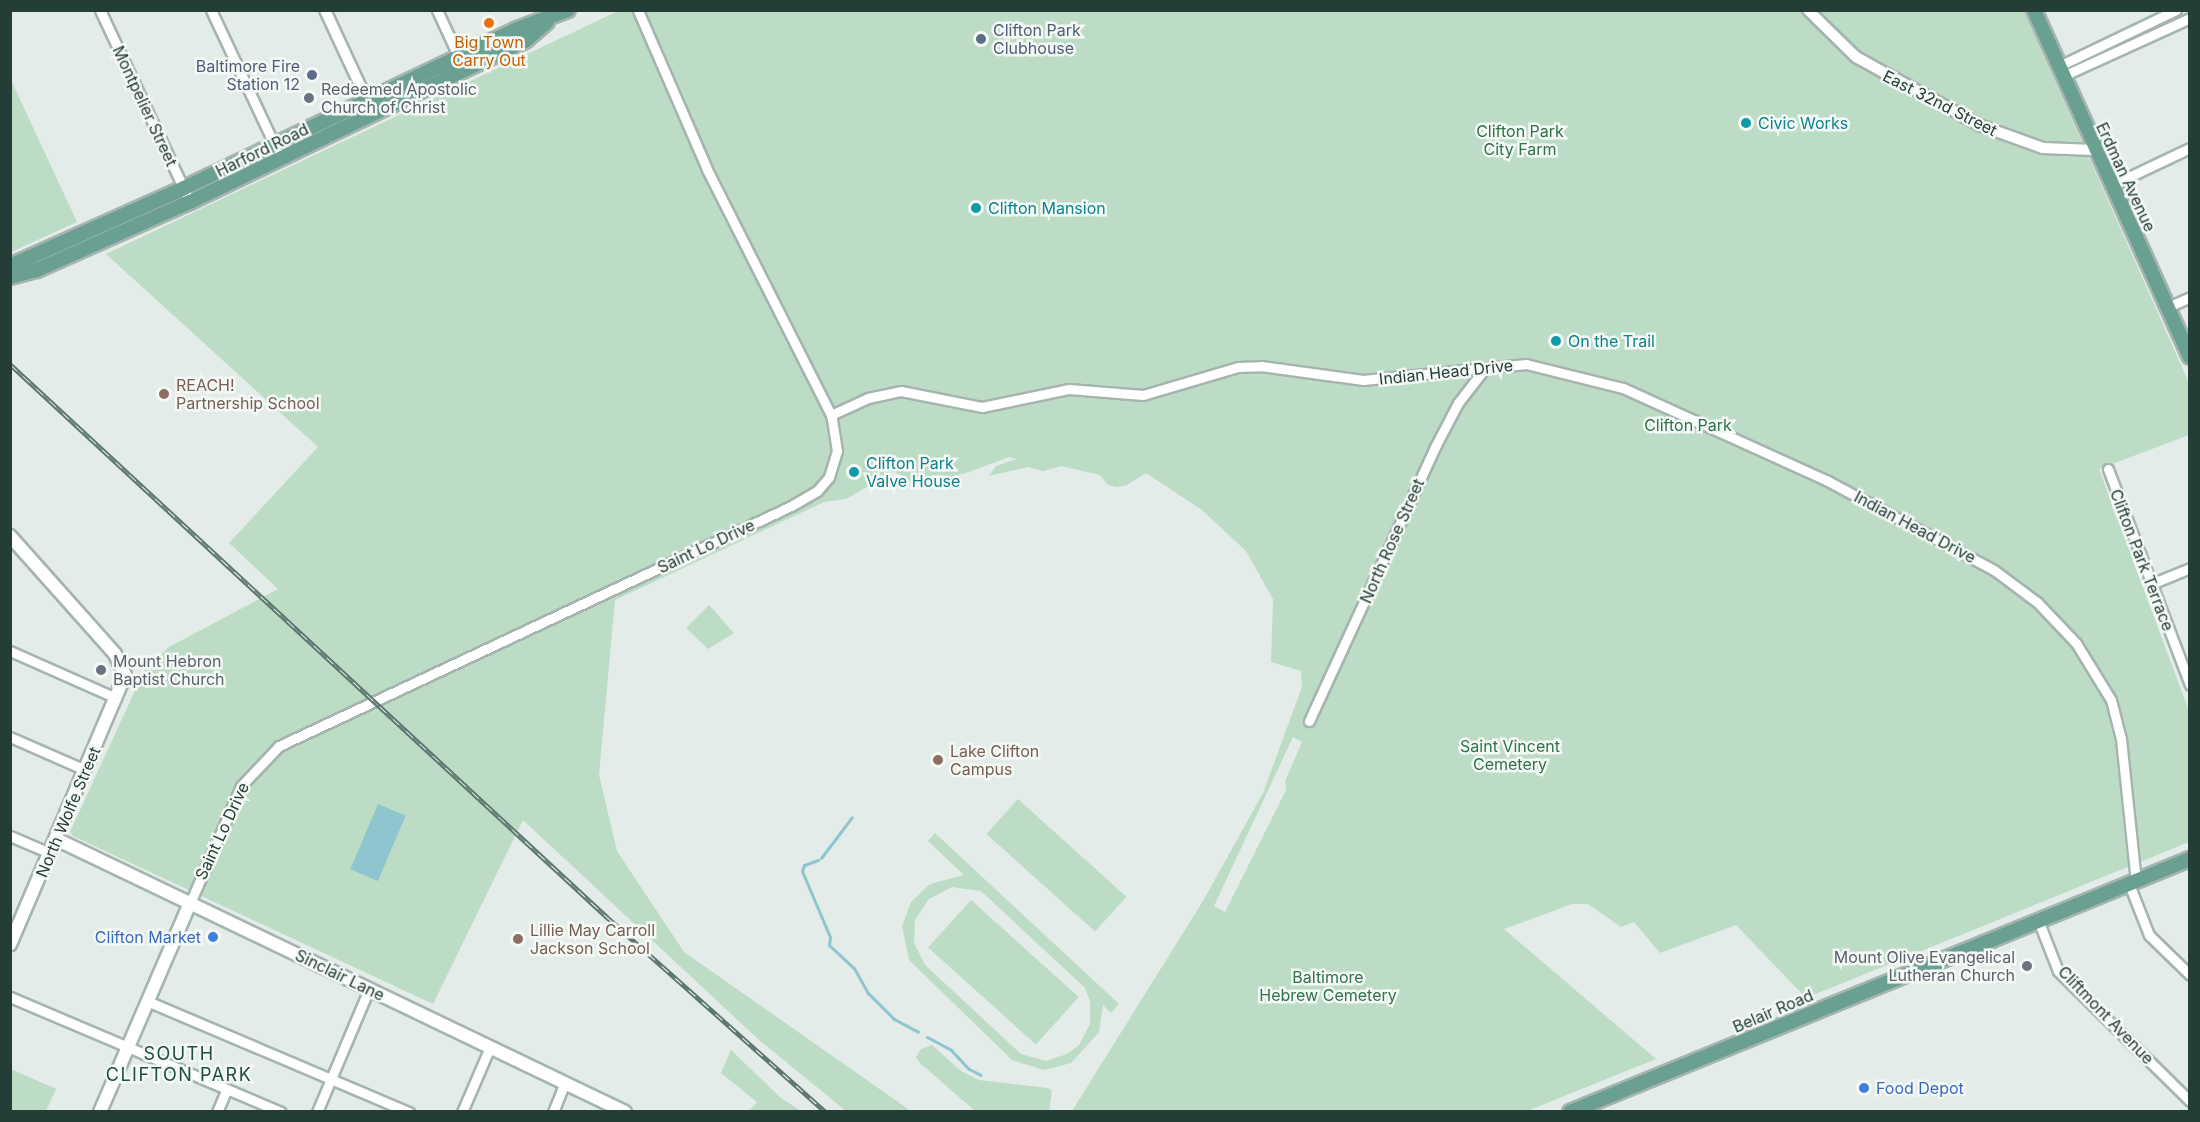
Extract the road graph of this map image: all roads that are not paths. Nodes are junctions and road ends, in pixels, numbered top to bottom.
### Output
1 (100, 10) edge
2 (211, 10) edge
3 (325, 10) edge
4 (437, 10) edge
5 (568, 10) edge
6 (638, 10) edge
7 (1808, 10) edge
8 (2034, 10) edge
9 (2176, 10) edge
10 (549, 15) edge
11 (2190, 18) edge
12 (459, 56) junction
13 (465, 70) junction
14 (2061, 71) junction
15 (367, 100) junction
16 (374, 114) junction
17 (274, 145) junction
18 (2190, 148) edge
19 (2094, 150) junction
20 (281, 159) junction
21 (2112, 185) junction
22 (184, 188) junction
23 (190, 202) junction
24 (10, 266) edge
25 (10, 277) edge
26 (2190, 297) edge
27 (2168, 307) junction
28 (2190, 357) edge
29 (1485, 368) junction
30 (831, 415) junction
31 (2108, 469) dead end
32 (10, 536) edge
33 (2190, 568) edge
34 (2151, 584) junction
35 (10, 651) edge
36 (2190, 685) edge
37 (116, 698) junction
38 (1309, 721) dead end
39 (10, 737) edge
40 (85, 770) junction
41 (10, 836) edge
42 (56, 839) junction
43 (50, 853) junction
44 (2190, 859) edge
45 (2132, 882) junction
46 (190, 903) junction
47 (2038, 920) junction
48 (10, 945) edge
49 (2190, 975) edge
50 (369, 989) junction
51 (10, 997) edge
52 (147, 1001) junction
53 (127, 1046) junction
54 (490, 1047) junction
55 (331, 1078) junction
56 (565, 1083) junction
57 (227, 1089) junction
58 (2190, 1101) edge
59 (100, 1112) edge
60 (217, 1112) edge
61 (281, 1112) edge
62 (317, 1112) edge
63 (409, 1112) edge
64 (462, 1112) edge
65 (553, 1112) edge
66 (625, 1112) edge
67 (1570, 1112) edge

1 - 22 street, Montpelier Street
2 - 17 street
3 - 15 street
4 - 12 street
5 - 10 main road, Harford Road
6 - 30 street, Saint Lo Drive
7 - 19 street, East 32nd Street
8 - 14 main road, Erdman Avenue
9 - 14 street
10 - 12 main road, Harford Road
10 - 13 main road, Harford Road
11 - 14 street
12 - 13 street
12 - 15 main road, Harford Road
13 - 16 main road, Harford Road
14 - 19 main road, Erdman Avenue
15 - 16 street
15 - 17 main road, Harford Road
16 - 20 main road, Harford Road
17 - 20 street
17 - 22 main road, Harford Road
18 - 21 street
19 - 21 main road, Erdman Avenue
20 - 23 main road, Harford Road
21 - 27 main road, Erdman Avenue
22 - 23 street, Montpelier Street
22 - 24 main road, Harford Road
23 - 25 main road, Harford Road
26 - 27 street
27 - 28 main road, Erdman Avenue
29 - 30 street, Indian Head Drive
29 - 38 street, North Rose Street
29 - 45 street, Indian Head Drive
30 - 46 street, Saint Lo Drive
31 - 34 street, Clifton Park Terrace
32 - 37 main road, North Wolfe Street
33 - 34 street
34 - 36 street, Clifton Park Terrace
35 - 37 street
37 - 40 main road, North Wolfe Street
39 - 40 street
40 - 42 main road, North Wolfe Street
41 - 43 street
42 - 43 main road, North Wolfe Street
42 - 46 main road, Sinclair Lane
43 - 48 main road, North Wolfe Street
44 - 45 main road, Belair Road
45 - 47 main road, Belair Road
45 - 49 street, Indian Head Drive
46 - 50 main road, Sinclair Lane
46 - 52 main road
47 - 58 street, Cliftmont Avenue
47 - 67 main road, Belair Road
50 - 54 main road, Sinclair Lane
50 - 55 street
51 - 53 street
52 - 53 main road
52 - 55 street
53 - 57 street
53 - 59 main road
54 - 56 main road, Sinclair Lane
54 - 64 street
55 - 62 street
55 - 63 street
56 - 65 street
56 - 66 main road, Sinclair Lane
57 - 60 street
57 - 61 street

